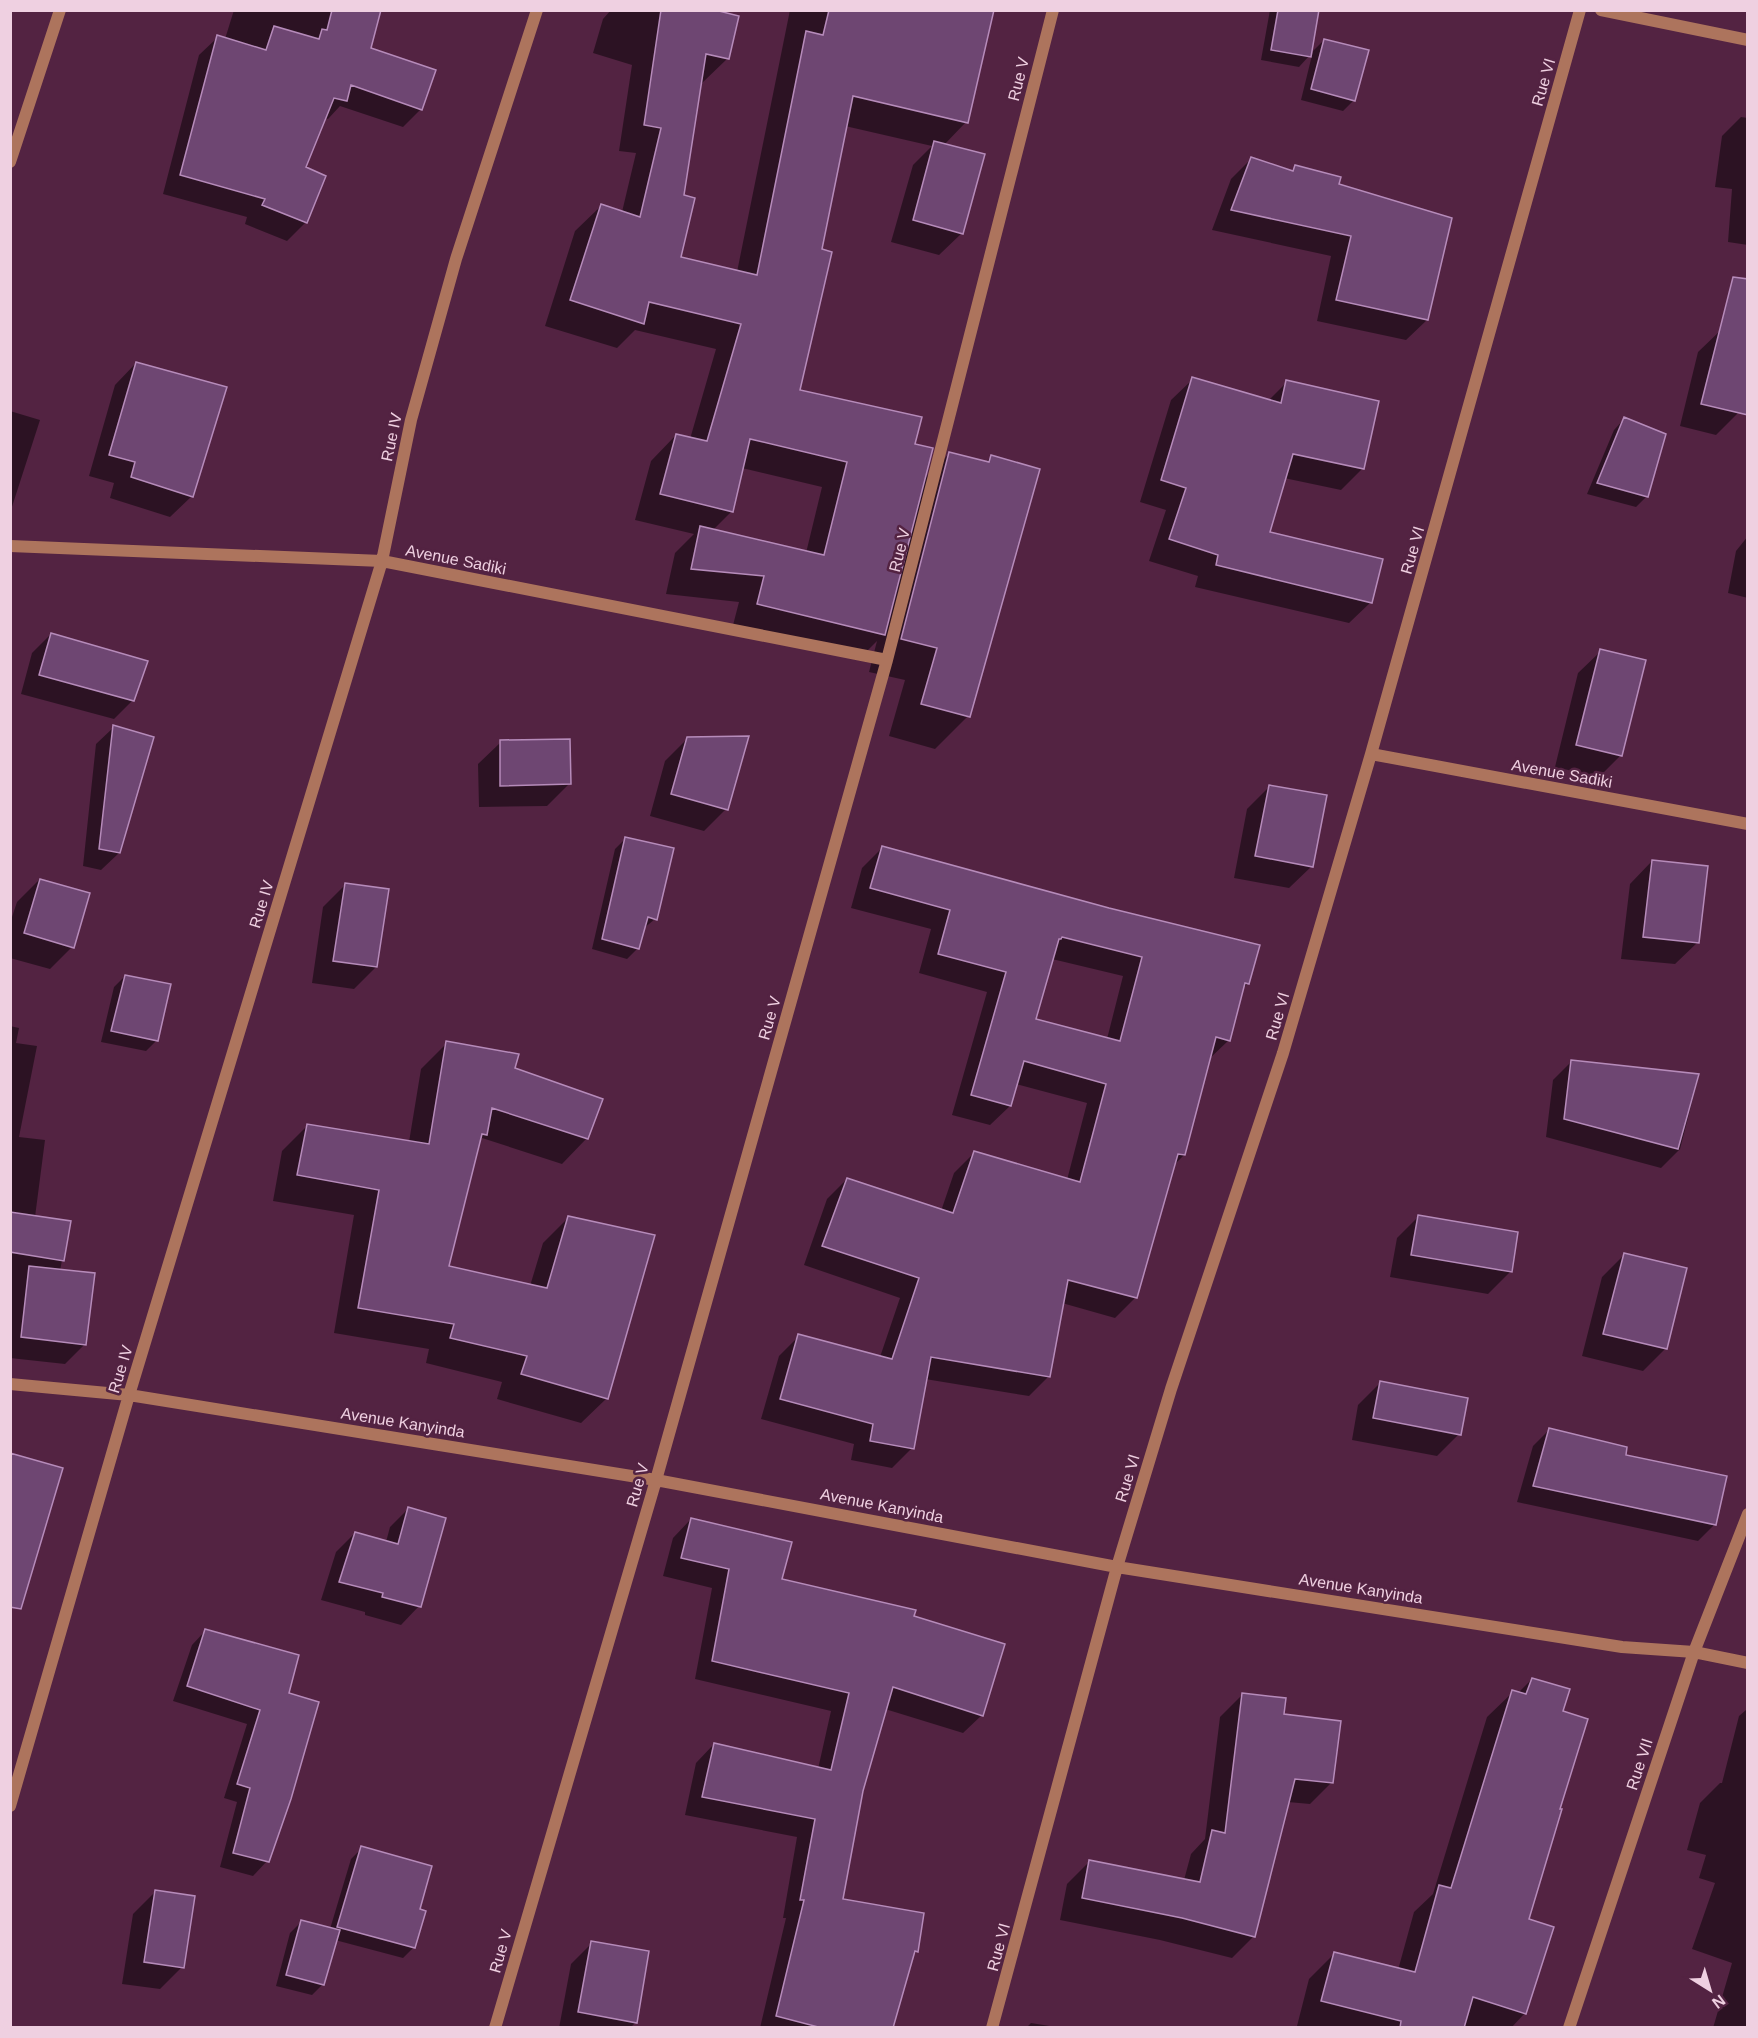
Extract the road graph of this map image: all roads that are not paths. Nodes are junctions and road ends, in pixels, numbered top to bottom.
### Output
1 (60, 10) edge
2 (537, 10) edge
3 (1053, 10) edge
4 (1580, 10) edge
5 (1601, 10) edge
6 (1748, 40) edge
7 (10, 162) edge
8 (10, 546) edge
9 (382, 561) junction
10 (888, 660) junction
11 (1371, 754) junction
12 (1748, 824) edge
13 (10, 1384) edge
14 (129, 1395) junction
15 (656, 1480) junction
16 (1748, 1514) edge
17 (1118, 1567) junction
18 (1694, 1652) junction
19 (1748, 1663) edge
20 (10, 1806) edge
21 (495, 2028) edge
22 (992, 2028) edge
23 (1569, 2028) edge

1 - 7 street
2 - 9 street, Rue IV
3 - 10 street, Rue V
4 - 11 street, Rue VI
5 - 6 street
8 - 9 street, Avenue Sadiki
9 - 10 street, Avenue Sadiki
9 - 14 street, Rue IV
10 - 15 street, Rue V
11 - 12 street, Avenue Sadiki
11 - 17 street, Rue VI
13 - 14 street, Avenue Kanyinda
14 - 15 street, Avenue Kanyinda
14 - 20 street, Rue IV
15 - 17 street, Avenue Kanyinda
15 - 21 street, Rue V
16 - 18 street, Rue VII
17 - 18 street, Avenue Kanyinda
17 - 22 street, Rue VI
18 - 19 street, Avenue Kanyinda
18 - 23 street, Rue VII

